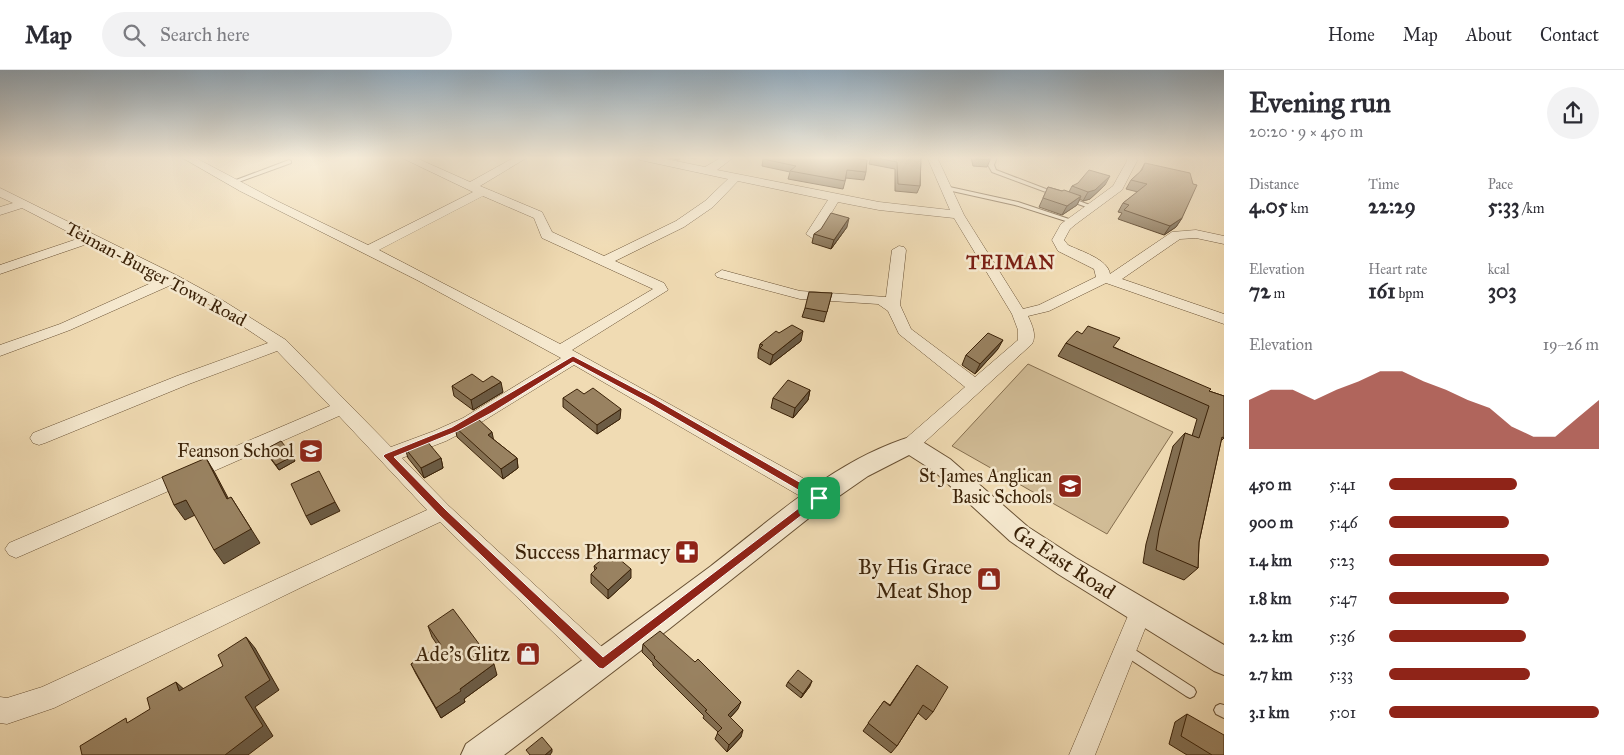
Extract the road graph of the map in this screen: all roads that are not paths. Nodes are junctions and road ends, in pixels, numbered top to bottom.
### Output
1 (243, 189) edge
2 (476, 189) joint
3 (724, 189) edge
4 (792, 189) edge
5 (945, 189) edge
6 (950, 189) edge
7 (1043, 189) edge
8 (1117, 189) edge
9 (0, 192) edge
10 (835, 198) junction
11 (23, 204) junction
12 (1092, 207) junction
13 (0, 211) edge
14 (958, 215) junction
15 (1072, 221) junction
16 (812, 234) edge
17 (90, 239) junction
18 (1224, 240) edge
19 (368, 250) junction
20 (899, 250) dead end
21 (604, 261) junction
22 (0, 270) edge
23 (722, 274) dead end
24 (1107, 279) junction
25 (172, 280) junction
26 (892, 307) junction
27 (1019, 314) junction
28 (1224, 319) edge
29 (280, 344) junction
30 (0, 351) edge
31 (566, 355) junction
32 (975, 386) junction
33 (342, 408) junction
34 (40, 438) dead end
35 (910, 445) junction
36 (388, 456) junction
37 (819, 498) junction
38 (442, 512) junction
39 (16, 549) dead end
40 (1141, 611) junction
41 (1125, 650) junction
42 (1224, 661) edge
43 (603, 664) junction
44 (1190, 692) dead end
45 (0, 710) edge
46 (476, 755) edge
47 (1082, 755) edge

1 - 19 street
2 - 19 street
2 - 21 street
3 - 21 street
4 - 10 street
5 - 14 street
6 - 15 lane
7 - 12 lane
8 - 12 street
9 - 11 street, Teiman-Burger Town Road
10 - 14 street
10 - 16 street
11 - 13 street
11 - 17 street, Teiman-Burger Town Road
12 - 15 street
14 - 27 street
15 - 24 street
17 - 22 street
17 - 25 street, Teiman-Burger Town Road
18 - 24 street
19 - 31 street
20 - 26 street
21 - 31 street
23 - 26 street
24 - 27 street
24 - 28 street
25 - 29 street, Teiman-Burger Town Road
25 - 30 street
26 - 32 street
27 - 32 street
29 - 33 street, Teiman-Burger Town Road
29 - 34 street
31 - 36 street
31 - 37 street
32 - 35 street
33 - 36 street, Teiman-Burger Town Road
33 - 39 street
35 - 37 street
35 - 40 street, Ga East Road
36 - 38 street, Teiman-Burger Town Road
37 - 43 street
38 - 43 street, Teiman-Burger Town Road
38 - 45 street
40 - 41 street
40 - 42 street, Ga East Road
41 - 44 lane
41 - 47 street
43 - 46 street

